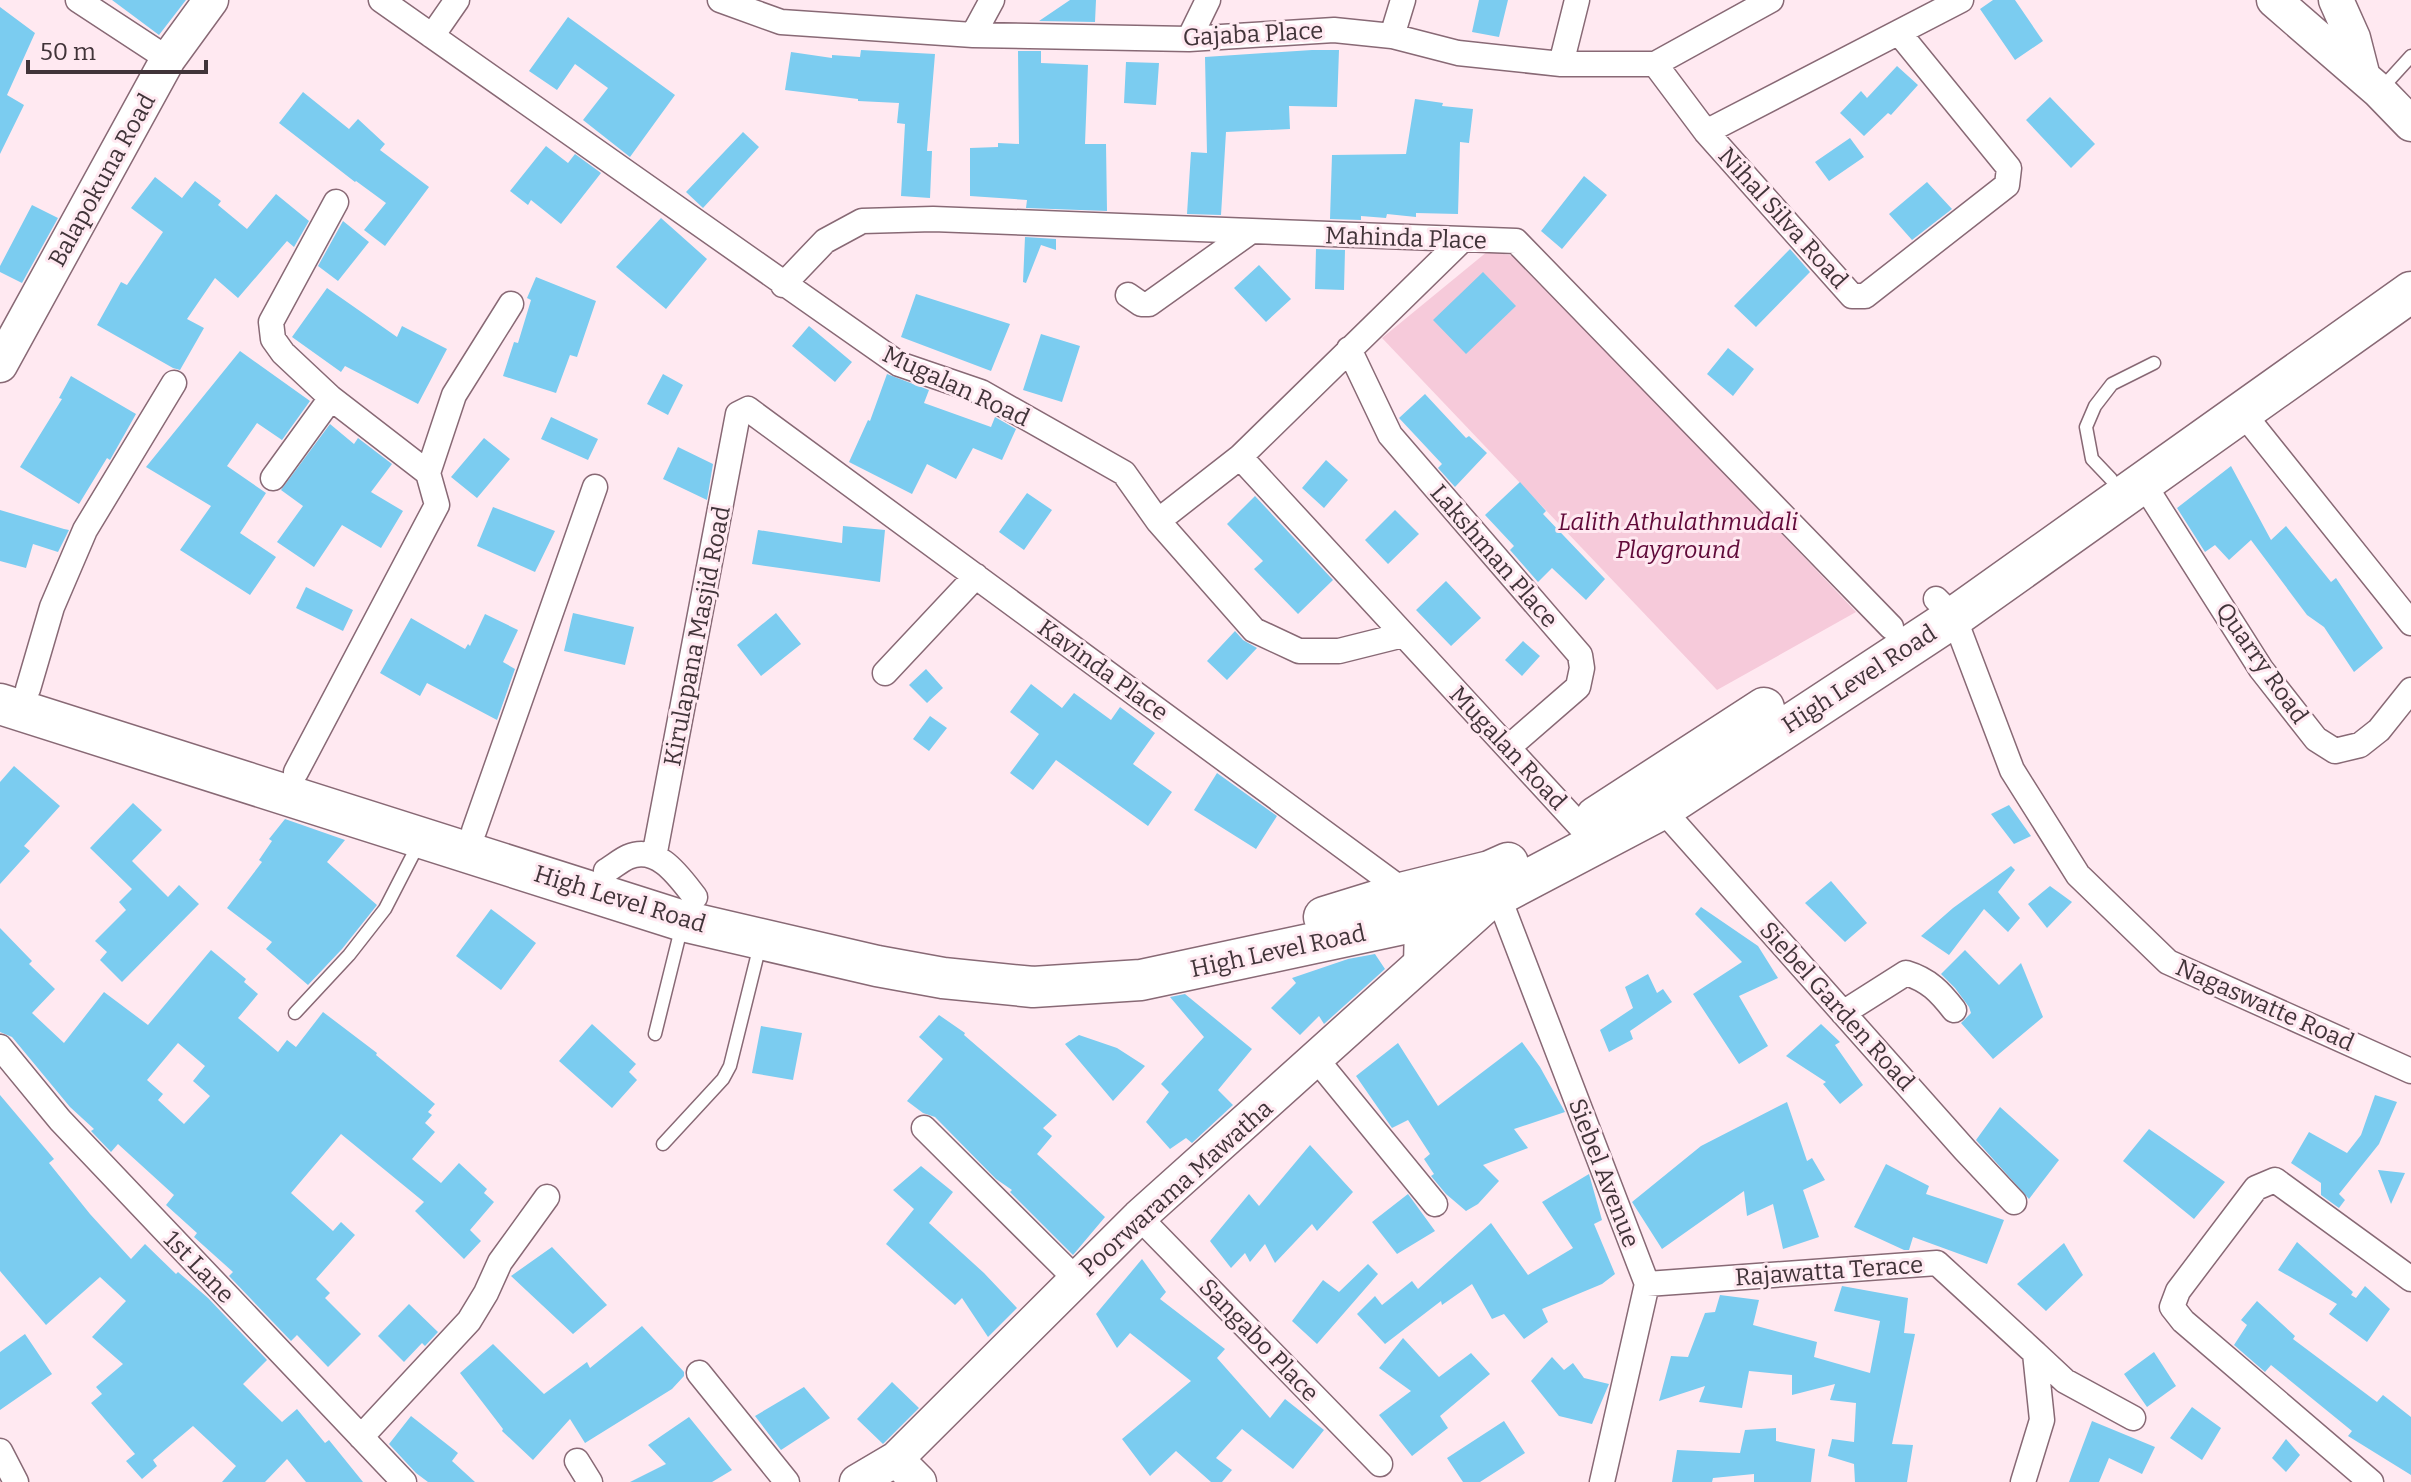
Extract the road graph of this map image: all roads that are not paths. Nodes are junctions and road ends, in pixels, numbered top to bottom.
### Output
1 (78, 0) edge
2 (211, 0) edge
3 (381, 0) edge
4 (457, 0) edge
5 (720, 0) edge
6 (992, 0) edge
7 (1208, 0) edge
8 (1403, 0) edge
9 (1577, 0) edge
10 (1771, 0) edge
11 (1961, 0) edge
12 (2274, 0) edge
13 (2336, 0) edge
14 (1899, 33) junction
15 (973, 35) junction
16 (432, 36) junction
17 (1392, 36) junction
18 (1189, 39) junction
19 (2411, 56) edge
20 (168, 59) junction
21 (1561, 64) junction
22 (1655, 64) junction
23 (2371, 84) junction
24 (2411, 124) edge
25 (1706, 132) junction
26 (336, 202) dead end
27 (1250, 232) junction
28 (1461, 241) junction
29 (783, 285) junction
30 (2410, 287) edge
31 (1128, 295) dead end
32 (511, 304) dead end
33 (1349, 349) junction
34 (2154, 363) dead end
35 (0, 365) edge
36 (174, 383) dead end
37 (331, 398) junction
38 (2242, 412) junction
39 (738, 414) joint
40 (1240, 457) junction
41 (428, 473) junction
42 (273, 478) dead end
43 (2127, 481) junction
44 (595, 487) dead end
45 (1158, 521) junction
46 (976, 576) junction
47 (1945, 608) junction
48 (2411, 623) edge
49 (1891, 627) junction
50 (1403, 635) junction
51 (885, 673) dead end
52 (2411, 690) edge
53 (9, 691) edge
54 (1509, 747) junction
55 (296, 772) junction
56 (1662, 809) junction
57 (1581, 827) junction
58 (474, 831) junction
59 (422, 838) junction
60 (654, 857) junction
61 (606, 871) junction
62 (1494, 884) junction
63 (1411, 906) junction
64 (689, 909) junction
65 (762, 938) junction
66 (1416, 967) junction
67 (1954, 1010) dead end
68 (295, 1013) dead end
69 (1843, 1013) junction
70 (655, 1034) dead end
71 (0, 1047) edge
72 (1317, 1060) junction
73 (2411, 1071) edge
74 (924, 1128) dead end
75 (663, 1144) dead end
76 (547, 1197) dead end
77 (2014, 1202) dead end
78 (1435, 1204) dead end
79 (1139, 1217) junction
80 (1076, 1279) junction
81 (2411, 1279) edge
82 (1647, 1284) junction
83 (2035, 1353) junction
84 (699, 1373) dead end
85 (2133, 1418) dead end
86 (361, 1437) junction
87 (0, 1451) edge
88 (577, 1461) dead end
89 (1380, 1464) dead end
90 (908, 1470) edge
91 (16, 1482) edge
92 (404, 1482) edge
93 (590, 1482) edge
94 (787, 1482) edge
95 (857, 1482) edge
96 (1602, 1482) edge
97 (2023, 1482) edge
98 (2371, 1482) edge

1 - 20 street
2 - 20 main road, Balapokuna Road
3 - 16 street, Mugalan Road
4 - 16 street
5 - 15 street, Gajaba Place
6 - 15 street
7 - 18 street
8 - 17 street
9 - 21 street
10 - 22 street, Gajaba Place
11 - 14 street
12 - 23 main road
13 - 23 main road
14 - 25 street
14 - 25 street, Nihal Silva Road
15 - 18 street, Gajaba Place
16 - 29 street, Mugalan Road
17 - 18 street, Gajaba Place
17 - 21 street, Gajaba Place
19 - 23 lane
20 - 35 main road, Balapokuna Road
21 - 22 street, Gajaba Place
22 - 25 street, Nihal Silva Road
23 - 24 main road
26 - 37 street
27 - 28 street, Mahinda Place
27 - 29 street, Mahinda Place
27 - 31 street
28 - 33 street
28 - 49 street, Mahinda Place
29 - 45 street, Mugalan Road
30 - 38 highway, High Level Road
30 - 43 highway, High Level Road
32 - 41 street
33 - 40 street
33 - 54 street, Lakshman Place
34 - 43 lane
36 - 53 street
37 - 41 street
37 - 42 street
38 - 43 highway, High Level Road
38 - 48 street
39 - 46 street, Kavinda Place
39 - 60 street, Kirulapana Masjid Road
40 - 45 street
40 - 50 street, Mugalan Road
41 - 55 street
43 - 47 highway, High Level Road
43 - 52 street, Quarry Road
44 - 58 street
45 - 50 street, Mugalan Road
46 - 51 street
46 - 63 street, Kavinda Place
47 - 49 highway, High Level Road
47 - 56 highway, High Level Road
47 - 73 street, Nagaswatte Road
49 - 57 highway, High Level Road
50 - 54 street, Mugalan Road
53 - 55 highway, High Level Road
53 - 59 highway, High Level Road
54 - 57 street, Mugalan Road
55 - 58 highway, High Level Road
56 - 62 highway, High Level Road
56 - 69 street, Siebel Garden Road
57 - 62 highway, High Level Road
58 - 61 highway, High Level Road
59 - 64 highway, High Level Road
59 - 68 lane
60 - 61 street
60 - 64 street
61 - 64 highway, High Level Road
62 - 63 highway, High Level Road
62 - 66 main road, Poorwarama Mawatha
62 - 82 street, Siebel Avenue
63 - 64 highway, High Level Road
63 - 65 highway, High Level Road
63 - 66 street
64 - 65 highway, High Level Road
64 - 70 lane
65 - 75 lane
66 - 72 main road, Poorwarama Mawatha
67 - 69 street
69 - 77 street, Siebel Garden Road
71 - 86 street, 1st Lane
72 - 78 street
72 - 79 main road, Poorwarama Mawatha
74 - 80 street
76 - 86 street
79 - 80 main road, Poorwarama Mawatha
79 - 89 street, Sangabo Place
80 - 90 main road, Poorwarama Mawatha
81 - 98 street
82 - 83 street, Rajawatta Terace
82 - 96 street
83 - 85 street, Rajawatta Terace
83 - 97 street
84 - 94 street
86 - 92 street, 1st Lane
87 - 91 street
88 - 93 street
90 - 95 main road, Poorwarama Mawatha

